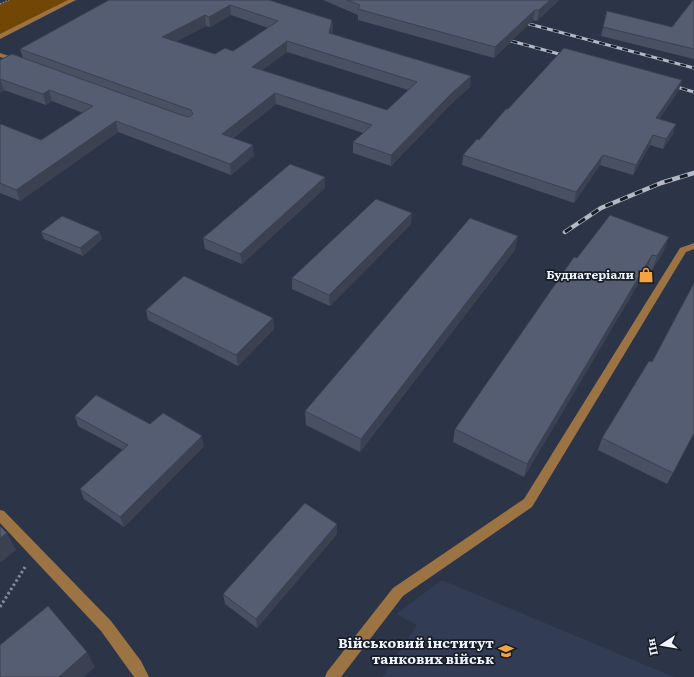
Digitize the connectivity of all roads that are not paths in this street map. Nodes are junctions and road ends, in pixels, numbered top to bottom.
1 (72, 0) edge
2 (0, 37) edge
3 (0, 54) edge
4 (23, 63) edge
5 (694, 246) edge
6 (0, 515) edge
7 (142, 677) edge
8 (332, 677) edge

1 - 2 street
3 - 4 street
5 - 8 street
6 - 7 street

